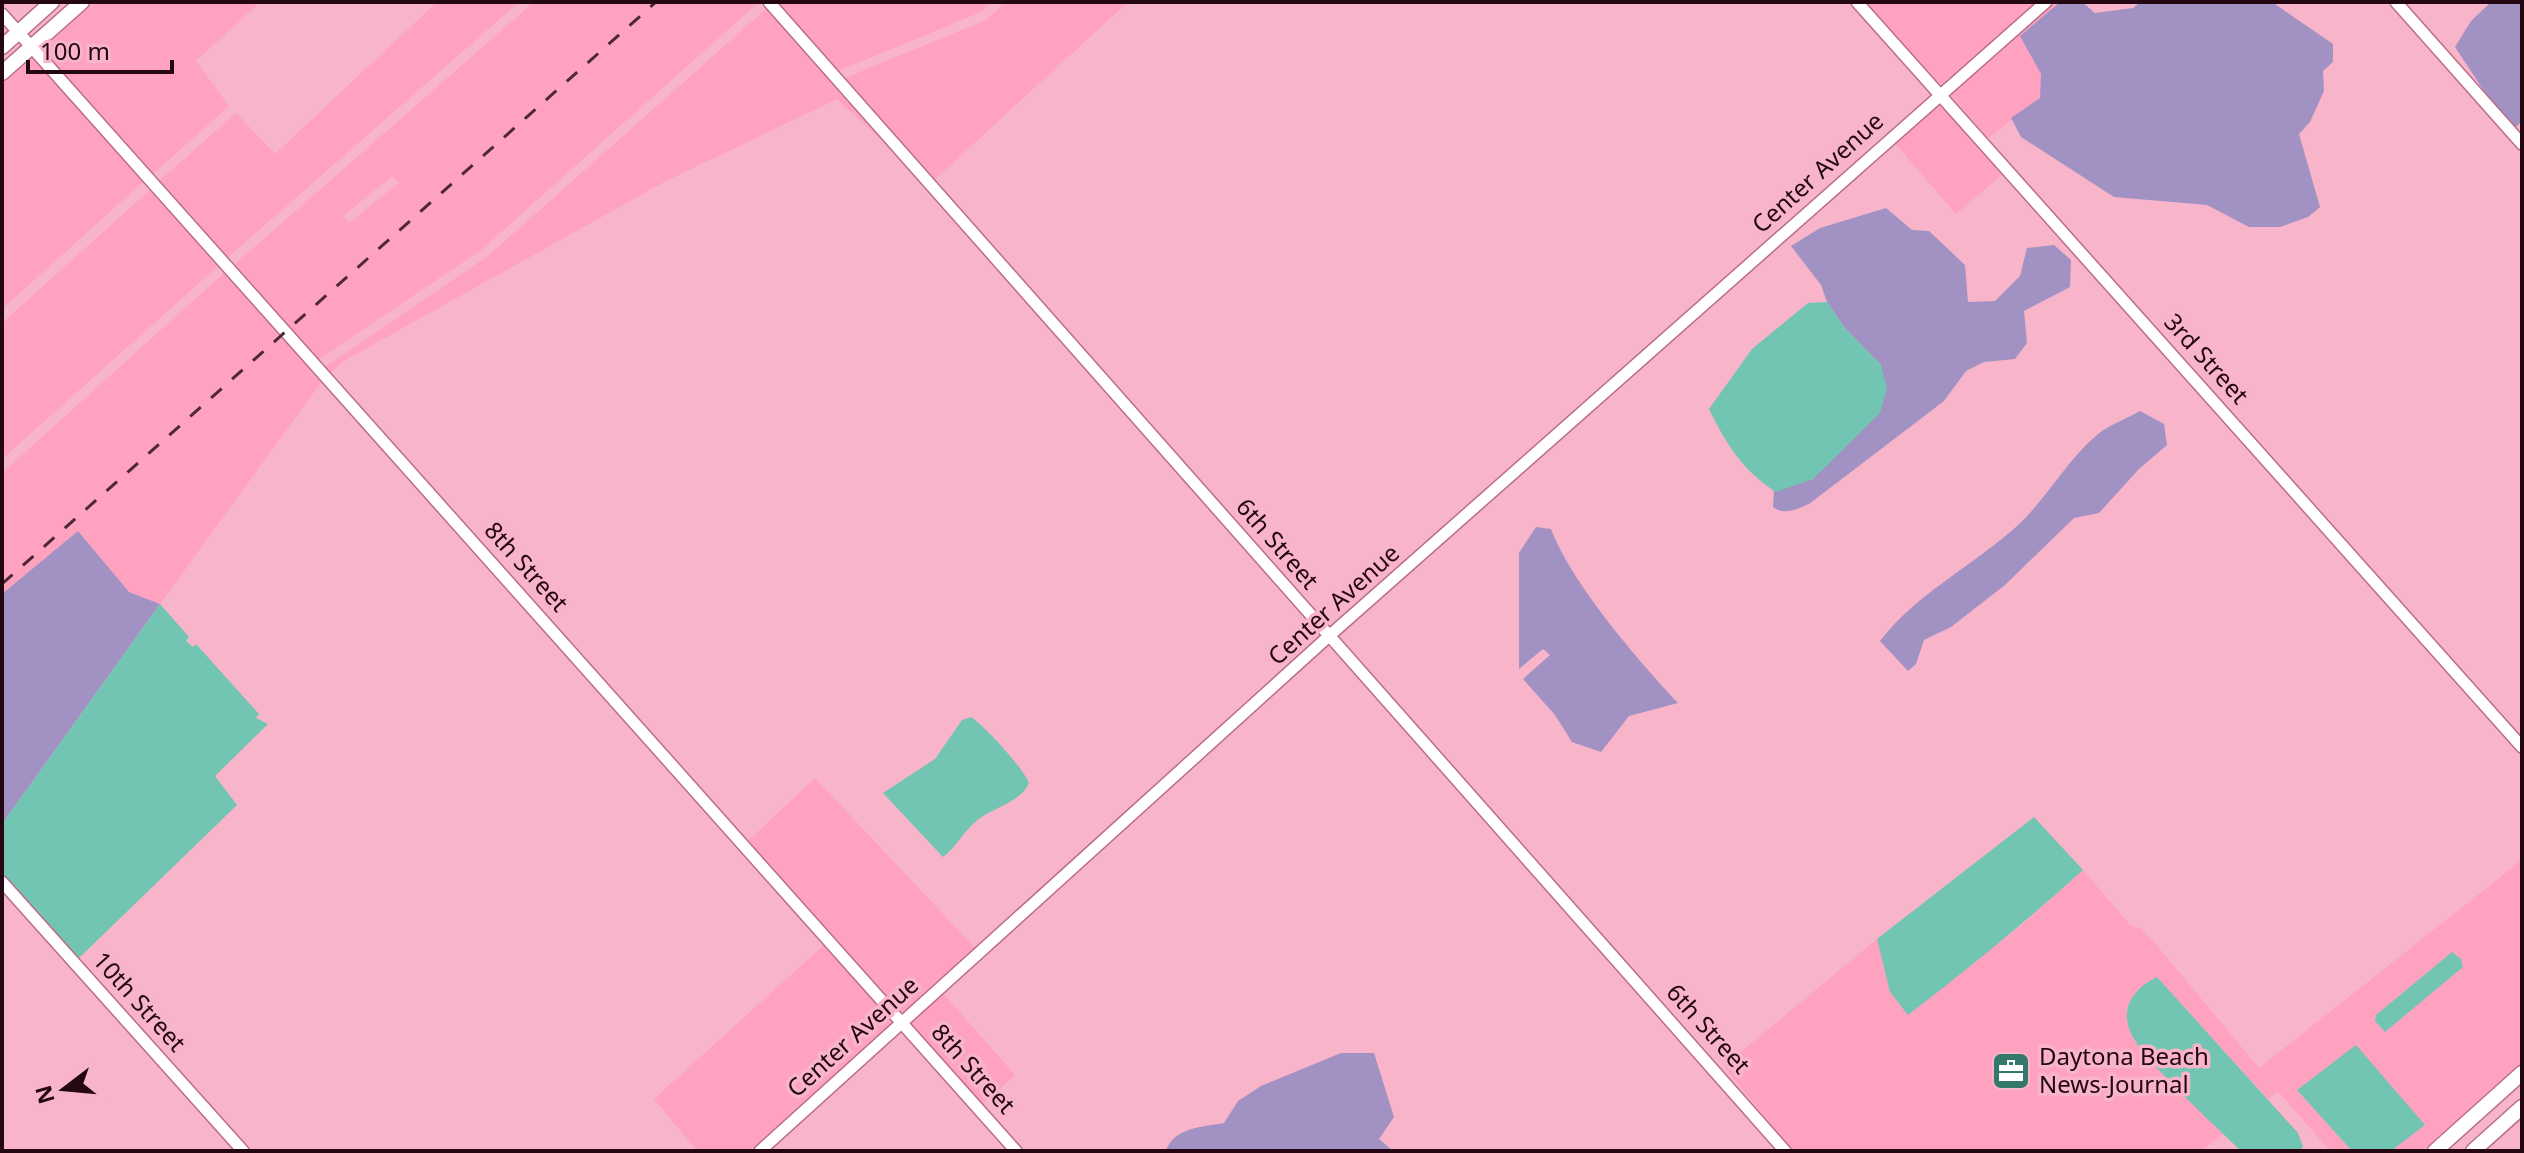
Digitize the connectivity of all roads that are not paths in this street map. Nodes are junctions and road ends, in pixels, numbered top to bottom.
1 (52, 2) edge
2 (82, 2) edge
3 (769, 2) edge
4 (1857, 2) edge
5 (2046, 2) edge
6 (2396, 2) edge
7 (2, 14) edge
8 (19, 32) junction
9 (2, 47) edge
10 (32, 47) junction
11 (2, 73) edge
12 (1941, 93) junction
13 (2522, 144) edge
14 (1329, 636) junction
15 (2522, 747) edge
16 (2, 882) edge
17 (901, 1022) junction
18 (2522, 1073) edge
19 (2522, 1107) edge
20 (243, 1151) edge
21 (760, 1151) edge
22 (1016, 1151) edge
23 (1785, 1151) edge
24 (2435, 1151) edge
25 (2473, 1151) edge

1 - 8 main road
2 - 10 main road
3 - 14 street, 6th Street
4 - 12 street, 3rd Street
5 - 12 street, Center Avenue
6 - 13 street
7 - 8 street, 8th Street
8 - 9 main road
8 - 10 street, 8th Street
10 - 11 main road
10 - 17 street, 8th Street
12 - 14 street, Center Avenue
12 - 15 street, 3rd Street
14 - 17 street, Center Avenue
14 - 23 street, 6th Street
16 - 20 street, 10th Street
17 - 21 street, Center Avenue
17 - 22 street, 8th Street
18 - 24 main road
19 - 25 main road

